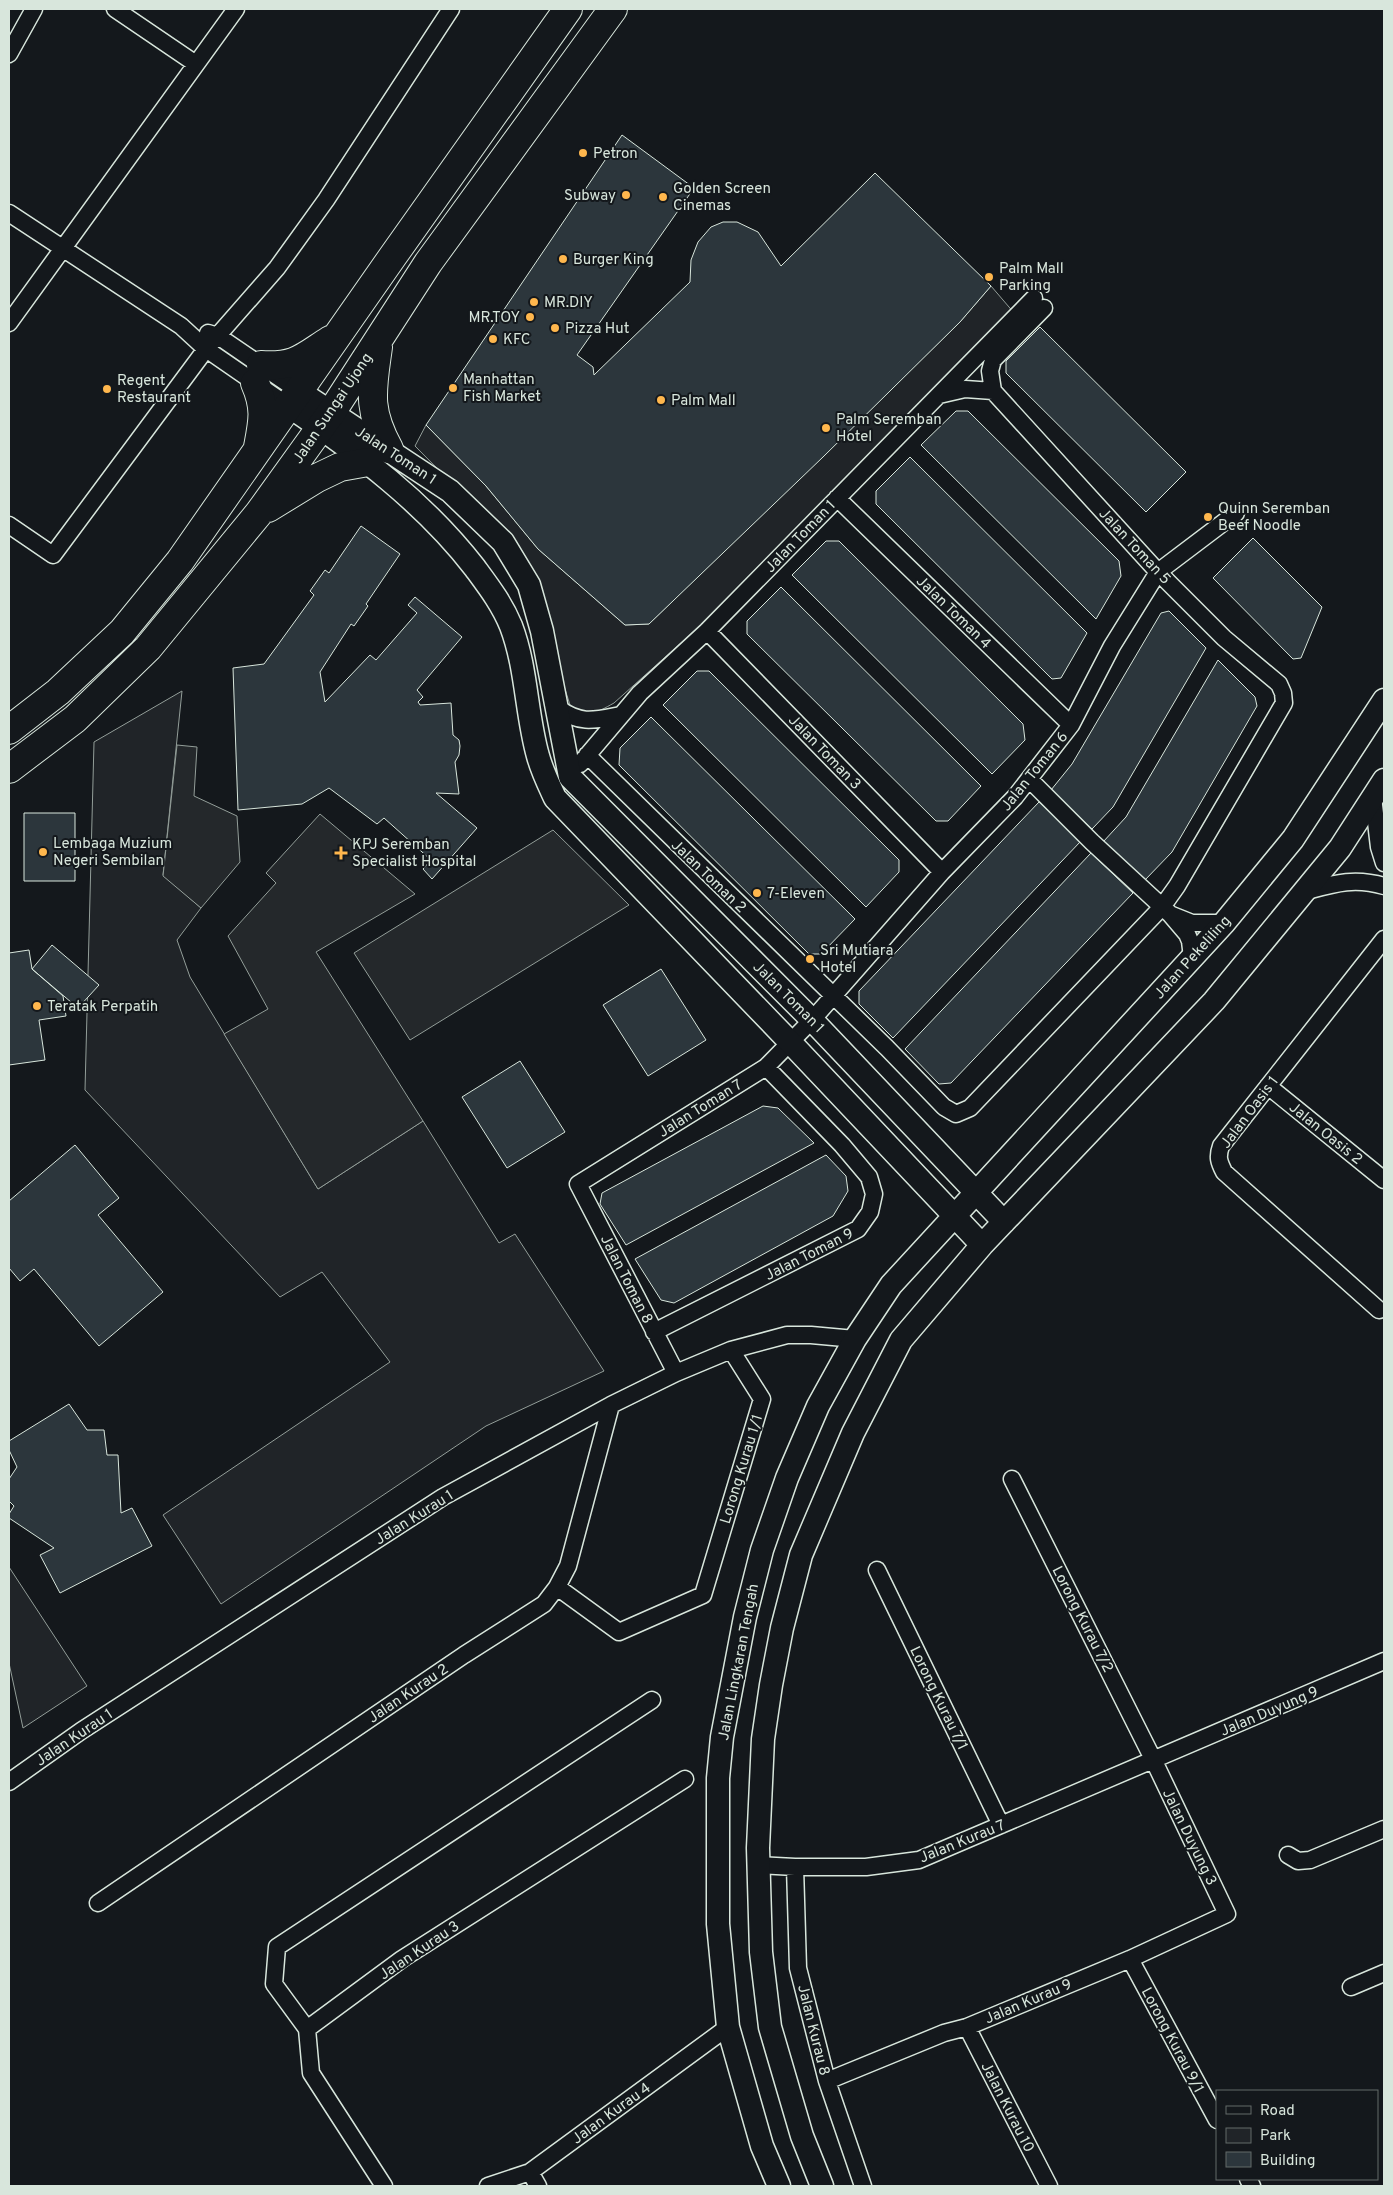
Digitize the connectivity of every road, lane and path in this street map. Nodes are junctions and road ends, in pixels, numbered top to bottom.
1 (34, 9) edge
2 (115, 9) edge
3 (236, 9) edge
4 (451, 9) edge
5 (568, 9) edge
6 (613, 9) edge
7 (9, 54) edge
8 (196, 64) junction
9 (9, 213) edge
10 (62, 248) junction
11 (9, 323) edge
12 (181, 326) junction
13 (339, 334) junction
14 (218, 336) junction
15 (378, 341) junction
16 (206, 350) junction
17 (258, 374) junction
18 (994, 391) junction
19 (938, 395) junction
20 (295, 399) junction
21 (326, 420) junction
22 (256, 454) junction
23 (378, 455) junction
24 (837, 498) junction
25 (259, 513) junction
26 (1236, 513) dead end
27 (9, 525) edge
28 (1158, 572) junction
29 (707, 631) junction
30 (1384, 700) edge
31 (558, 708) junction
32 (622, 715) junction
33 (1071, 725) junction
34 (9, 730) edge
35 (587, 756) junction
36 (9, 769) edge
37 (570, 777) junction
38 (1029, 779) junction
39 (1379, 789) edge
40 (556, 798) junction
41 (671, 838) junction
42 (652, 860) junction
43 (1384, 863) edge
44 (942, 872) junction
45 (1384, 886) edge
46 (1303, 892) junction
47 (1166, 910) junction
48 (1224, 923) junction
49 (1384, 939) edge
50 (1192, 957) junction
51 (832, 996) junction
52 (812, 1020) junction
53 (790, 1042) junction
54 (766, 1067) junction
55 (1268, 1086) junction
56 (1384, 1180) edge
57 (578, 1184) joint
58 (974, 1193) junction
59 (954, 1215) junction
60 (1004, 1222) junction
61 (982, 1245) junction
62 (1379, 1310) dead end
63 (654, 1332) junction
64 (855, 1339) junction
65 (731, 1350) junction
66 (676, 1373) junction
67 (611, 1405) junction
68 (1012, 1479) dead end
69 (877, 1570) dead end
70 (557, 1587) junction
71 (1384, 1661) edge
72 (652, 1700) dead end
73 (1153, 1759) junction
74 (685, 1780) dead end
75 (9, 1782) edge
76 (1001, 1825) junction
77 (1384, 1829) edge
78 (1288, 1856) dead end
79 (758, 1865) junction
80 (795, 1867) junction
81 (98, 1902) dead end
82 (1227, 1914) joint
83 (1130, 1959) junction
84 (1384, 1973) edge
85 (1351, 1987) dead end
86 (728, 2027) junction
87 (967, 2027) junction
88 (307, 2029) junction
89 (827, 2080) junction
90 (1216, 2118) edge
91 (530, 2172) junction
92 (384, 2186) edge
93 (488, 2186) edge
94 (538, 2186) edge
95 (779, 2186) edge
96 (822, 2186) edge
97 (863, 2186) edge
98 (1049, 2186) edge

1 - 7 street
2 - 8 street
3 - 8 street
4 - 14 street
5 - 13 highway
6 - 15 highway, Jalan Sungai Ujong
8 - 10 street
9 - 10 street
10 - 11 street
10 - 12 street
12 - 14 street
12 - 16 street
13 - 17 highway
13 - 20 highway
14 - 16 street
14 - 17 street
15 - 21 highway, Jalan Sungai Ujong
15 - 23 highway
16 - 17 street
16 - 27 street
17 - 20 street
17 - 22 highway
18 - 19 street
18 - 19 street, Jalan Toman 1
18 - 28 street, Jalan Toman 5
19 - 24 street, Jalan Toman 1
20 - 21 street, Jalan Toman 1
20 - 22 highway
21 - 23 street, Jalan Toman 1
21 - 25 highway, Jalan Sungai Ujong
22 - 34 highway
23 - 25 highway
23 - 31 street, Jalan Toman 1
23 - 40 street, Jalan Toman 1
24 - 29 street, Jalan Toman 1
24 - 33 street, Jalan Toman 4
25 - 36 highway, Jalan Sungai Ujong
26 - 28 street, Jalan Toman 6
28 - 33 street, Jalan Toman 6
28 - 47 street, Jalan Toman 5
29 - 32 street, Jalan Toman 1
29 - 44 street, Jalan Toman 3
30 - 48 street, Jalan Pekeliling
31 - 32 street
31 - 37 street, Jalan Toman 1
32 - 35 street, Jalan Toman 1
33 - 38 street, Jalan Toman 6
35 - 37 street, Jalan Toman 1
35 - 41 street, Jalan Toman 2
37 - 40 street, Jalan Toman 1
37 - 42 street, Jalan Toman 1
38 - 44 street, Jalan Toman 6
38 - 47 street
39 - 43 street
39 - 46 street
40 - 53 street, Jalan Toman 1
41 - 42 street
41 - 51 street, Jalan Toman 2
42 - 52 street, Jalan Toman 1
44 - 51 street, Jalan Toman 6
45 - 46 street
46 - 60 street
47 - 48 street
47 - 50 street
47 - 51 street, Jalan Toman 2
48 - 50 street, Jalan Pekeliling
49 - 55 street, Jalan Oasis 1
50 - 58 street, Jalan Pekeliling
51 - 52 street, Jalan Toman 6
52 - 53 street, Jalan Toman 7
52 - 58 street, Jalan Toman 1
53 - 54 street, Jalan Toman 7
53 - 59 street, Jalan Toman 1
54 - 57 street, Jalan Toman 7
54 - 63 street, Jalan Toman 9
55 - 56 street, Jalan Oasis 2
55 - 62 street, Jalan Oasis 1
57 - 63 street, Jalan Toman 8
58 - 59 street, Jalan Lingkaran Tengah
58 - 60 street, Jalan Toman 1
59 - 61 street, Jalan Toman 1
59 - 64 street, Jalan Lingkaran Tengah
60 - 61 street
61 - 79 street
63 - 66 street, Jalan Toman 8
64 - 65 street, Jalan Kurau 1
64 - 86 street, Jalan Lingkaran Tengah
65 - 66 street, Jalan Kurau 1
65 - 70 street, Lorong Kurau 1/1
66 - 67 street, Jalan Kurau 1
67 - 70 street, Jalan Kurau 2
67 - 75 street, Jalan Kurau 1
68 - 73 street, Lorong Kurau 7/2
69 - 76 street, Lorong Kurau 7/1
70 - 81 street, Jalan Kurau 2
71 - 73 street, Jalan Duyung 9
72 - 88 street
73 - 76 street, Jalan Kurau 7
73 - 82 street, Jalan Duyung 3
74 - 88 street, Jalan Kurau 3
76 - 80 street, Jalan Kurau 7
77 - 78 street
79 - 80 street, Jalan Kurau 7
79 - 96 street
80 - 89 street, Jalan Kurau 8
82 - 83 street, Jalan Kurau 9
83 - 87 street, Jalan Kurau 9
83 - 90 street, Lorong Kurau 9/1
84 - 85 street
86 - 91 street, Jalan Kurau 4
86 - 95 street, Jalan Lingkaran Tengah
87 - 89 street, Jalan Kurau 9
87 - 98 street, Jalan Kurau 10
88 - 92 street
89 - 97 street, Jalan Kurau 8
91 - 93 street, Jalan Kurau 4
91 - 94 street

